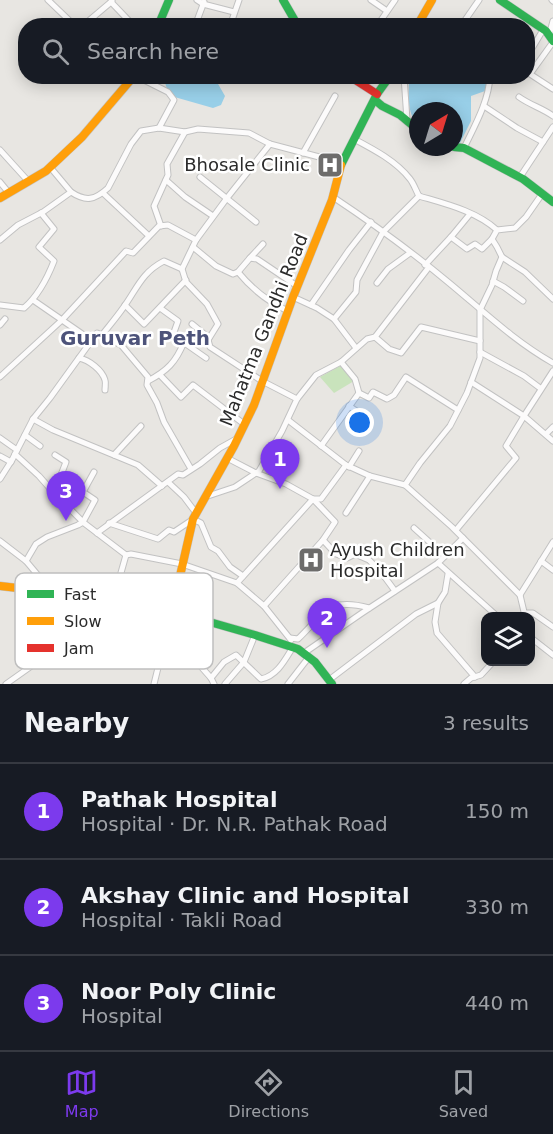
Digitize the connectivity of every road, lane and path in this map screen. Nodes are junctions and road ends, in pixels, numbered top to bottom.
1 (48, 0) edge
2 (169, 0) edge
3 (197, 0) edge
4 (239, 0) edge
5 (283, 0) edge
6 (371, 0) edge
7 (395, 0) edge
8 (432, 0) edge
9 (479, 0) edge
10 (500, 0) edge
11 (112, 1) edge
12 (204, 2) edge
13 (387, 11) junction
14 (234, 12) junction
15 (67, 18) edge
16 (92, 18) edge
17 (127, 18) edge
18 (161, 18) edge
19 (198, 18) edge
20 (232, 18) edge
21 (293, 18) edge
22 (382, 18) edge
23 (422, 18) edge
24 (467, 18) edge
25 (524, 18) edge
26 (553, 21) edge
27 (535, 26) edge
28 (550, 37) edge
29 (535, 49) edge
30 (535, 63) edge
31 (535, 77) edge
32 (128, 84) edge
33 (152, 84) edge
34 (360, 84) edge
35 (385, 84) edge
36 (405, 84) edge
37 (490, 84) edge
38 (553, 89) edge
39 (335, 96) dead end
40 (376, 97) junction
41 (519, 97) dead end
42 (484, 106) junction
43 (553, 116) edge
44 (407, 121) joint
45 (553, 127) edge
46 (159, 128) junction
47 (185, 132) junction
48 (354, 139) junction
49 (543, 142) junction
50 (270, 144) junction
51 (465, 148) joint
52 (0, 150) edge
53 (303, 153) junction
54 (342, 163) junction
55 (50, 167) junction
56 (200, 177) dead end
57 (520, 177) junction
58 (166, 180) junction
59 (0, 182) edge
60 (28, 182) junction
61 (9, 192) junction
62 (71, 192) junction
63 (103, 193) junction
64 (543, 194) junction
65 (333, 196) junction
66 (419, 196) junction
67 (0, 198) edge
68 (226, 198) junction
69 (553, 202) edge
70 (41, 213) junction
71 (470, 214) junction
72 (213, 216) junction
73 (256, 222) dead end
74 (370, 222) junction
75 (161, 226) junction
76 (497, 230) junction
77 (383, 232) junction
78 (149, 236) junction
79 (452, 237) junction
80 (0, 240) edge
81 (196, 240) junction
82 (492, 240) junction
83 (263, 244) dead end
84 (193, 247) junction
85 (410, 253) junction
86 (502, 257) junction
87 (250, 258) junction
88 (427, 266) junction
89 (182, 269) junction
90 (238, 272) junction
91 (186, 280) junction
92 (493, 281) junction
93 (377, 283) dead end
94 (297, 286) junction
95 (293, 297) junction
96 (553, 299) edge
97 (33, 300) junction
98 (523, 301) dead end
99 (0, 305) edge
100 (125, 305) junction
101 (311, 305) junction
102 (160, 308) junction
103 (480, 310) junction
104 (288, 312) junction
105 (5, 319) dead end
106 (334, 319) junction
107 (62, 320) junction
108 (192, 324) dead end
109 (0, 325) edge
110 (102, 335) junction
111 (375, 337) junction
112 (209, 338) junction
113 (91, 340) junction
114 (480, 340) junction
115 (184, 342) junction
116 (356, 348) junction
117 (480, 352) junction
118 (79, 358) junction
119 (206, 358) dead end
120 (341, 362) junction
121 (553, 363) edge
122 (553, 371) edge
123 (160, 375) junction
124 (0, 377) edge
125 (148, 381) junction
126 (262, 381) junction
127 (471, 382) junction
128 (540, 388) junction
129 (105, 390) dead end
130 (360, 393) junction
131 (297, 399) junction
132 (350, 406) junction
133 (458, 410) junction
134 (524, 416) junction
135 (33, 419) junction
136 (368, 419) dead end
137 (288, 420) junction
138 (244, 424) junction
139 (141, 426) dead end
140 (553, 428) edge
141 (25, 435) junction
142 (546, 435) junction
143 (0, 438) edge
144 (238, 438) junction
145 (553, 441) edge
146 (40, 446) dead end
147 (321, 446) junction
148 (359, 451) dead end
149 (16, 452) junction
150 (55, 455) dead end
151 (114, 455) junction
152 (0, 456) edge
153 (227, 458) junction
154 (10, 462) junction
155 (347, 466) junction
156 (191, 469) junction
157 (94, 472) dead end
158 (256, 473) junction
159 (370, 476) junction
160 (0, 479) edge
161 (168, 482) junction
162 (162, 486) junction
163 (405, 486) junction
164 (54, 493) junction
165 (205, 496) junction
166 (313, 499) junction
167 (346, 513) dead end
168 (194, 517) junction
169 (83, 522) junction
170 (109, 524) junction
171 (414, 528) dead end
172 (456, 530) junction
173 (97, 532) junction
174 (463, 538) junction
175 (323, 540) junction
176 (0, 541) edge
177 (553, 542) edge
178 (550, 553) edge
179 (126, 555) junction
180 (445, 556) junction
181 (26, 561) junction
182 (541, 561) junction
183 (438, 563) junction
184 (182, 564) junction
185 (553, 570) edge
186 (36, 573) edge
187 (121, 573) edge
188 (180, 573) edge
189 (210, 573) edge
190 (213, 574) edge
191 (448, 574) junction
192 (243, 576) junction
193 (237, 582) junction
194 (0, 586) edge
195 (15, 588) edge
196 (395, 591) junction
197 (520, 595) junction
198 (438, 603) junction
199 (264, 606) junction
200 (369, 608) junction
201 (492, 612) edge
202 (524, 612) edge
203 (535, 614) edge
204 (213, 623) edge
205 (553, 627) edge
206 (255, 635) junction
207 (290, 638) junction
208 (535, 640) edge
209 (301, 651) junction
210 (553, 655) edge
211 (244, 662) junction
212 (489, 666) edge
213 (27, 669) edge
214 (158, 669) edge
215 (203, 669) edge
216 (475, 677) junction
217 (213, 681) edge
218 (263, 682) edge
219 (331, 682) edge
220 (6, 684) edge
221 (154, 684) edge
222 (225, 684) edge
223 (288, 684) edge
224 (464, 684) edge

1 - 15 street
2 - 18 main road
3 - 12 street
4 - 14 street
5 - 21 main road
6 - 13 street
7 - 13 street
8 - 23 main road
9 - 24 street
10 - 25 main road
11 - 16 street
11 - 17 street
12 - 14 street
12 - 19 street
13 - 22 street
14 - 20 street
26 - 28 street
27 - 28 main road
28 - 29 street
28 - 30 street
31 - 38 street
32 - 55 main road
33 - 46 street
34 - 40 main road
35 - 40 main road, Mahatma Gandhi Road
36 - 44 street
37 - 42 street
39 - 53 street
40 - 44 main road
40 - 48 main road, Mahatma Gandhi Road
41 - 43 street
42 - 49 street
42 - 51 street
45 - 49 street
46 - 47 street
46 - 63 street
47 - 50 street
47 - 58 street
48 - 54 main road, Mahatma Gandhi Road
48 - 66 street
49 - 57 street
50 - 53 street
50 - 68 street
51 - 57 main road
52 - 60 street
53 - 54 street
54 - 65 main road, Mahatma Gandhi Road
55 - 60 main road
55 - 62 street
56 - 68 street
57 - 64 main road
58 - 72 street
58 - 75 street
59 - 61 street
60 - 61 main road
61 - 67 main road
62 - 63 street
62 - 70 street
63 - 78 street
64 - 69 main road
64 - 76 street
65 - 74 street
65 - 94 main road, Mahatma Gandhi Road
66 - 71 street
66 - 77 street
68 - 72 street
68 - 73 street
70 - 80 street
70 - 97 street
71 - 76 street
71 - 79 street
72 - 81 street
74 - 77 street
74 - 101 street
75 - 78 street
75 - 81 street
76 - 82 street
77 - 85 street
77 - 106 street
78 - 107 street
79 - 82 street
79 - 88 street
81 - 84 street
82 - 86 street
83 - 87 street
84 - 89 street
84 - 90 street
85 - 88 street
85 - 93 street
86 - 92 street
86 - 96 street
87 - 90 street
87 - 94 street
88 - 103 street
88 - 111 street
89 - 91 street
89 - 100 street
90 - 104 street
91 - 102 street
91 - 112 street
92 - 98 street
92 - 103 street
94 - 95 main road, Mahatma Gandhi Road
95 - 101 street
95 - 104 main road, Mahatma Gandhi Road
97 - 99 street
97 - 107 street
100 - 102 street
100 - 110 street
101 - 106 street
102 - 115 street
103 - 114 street
103 - 121 street
104 - 126 main road, Mahatma Gandhi Road
105 - 109 street
106 - 116 street
107 - 113 street
107 - 124 street
108 - 112 street
110 - 113 street
110 - 125 street
111 - 114 street
111 - 116 street
112 - 126 street
113 - 118 street
114 - 117 street
115 - 119 street
115 - 123 street
116 - 120 street
117 - 127 street
117 - 128 street
118 - 129 street
118 - 135 street
120 - 130 street
120 - 131 street
122 - 128 street
123 - 125 street
123 - 138 street
125 - 156 street
126 - 131 street
126 - 138 main road, Mahatma Gandhi Road
127 - 133 street
127 - 134 street
128 - 134 street
130 - 132 street
130 - 133 street
131 - 137 street
132 - 136 street
132 - 147 street
133 - 163 street
134 - 142 street
134 - 172 street
135 - 141 street
135 - 151 street
137 - 147 street
137 - 158 street
138 - 144 main road, Mahatma Gandhi Road
139 - 151 street
140 - 142 street
141 - 146 street
141 - 149 street
142 - 145 street
143 - 149 street
144 - 153 main road, Mahatma Gandhi Road
144 - 156 street
147 - 155 street
148 - 155 street
149 - 154 street
149 - 164 street
150 - 164 street
151 - 162 street
152 - 154 street
153 - 158 street
153 - 165 main road, Mahatma Gandhi Road
154 - 160 street
155 - 159 street
155 - 166 street
156 - 161 street
157 - 169 street
158 - 165 street
158 - 166 street
159 - 163 street
159 - 167 street
161 - 162 street
161 - 168 street
162 - 170 street
163 - 172 street
164 - 169 street
165 - 168 main road, Mahatma Gandhi Road
166 - 175 street
166 - 192 street
168 - 170 street
168 - 184 main road, Mahatma Gandhi Road
168 - 192 street
169 - 173 street
169 - 181 street
170 - 173 street
171 - 180 street
172 - 174 street
173 - 179 street
174 - 180 street
174 - 197 street
175 - 196 street
175 - 199 street
176 - 181 street
177 - 178 street
178 - 182 street
179 - 184 street
179 - 187 street
180 - 183 street
181 - 186 street
182 - 185 street
182 - 197 street
183 - 191 street
183 - 196 street
184 - 188 main road, Mahatma Gandhi Road
184 - 189 street
190 - 193 street
191 - 198 street
191 - 201 street
192 - 193 street
193 - 199 street
194 - 195 main road
196 - 200 street
197 - 202 street
198 - 216 street
198 - 219 street
199 - 207 street
200 - 207 street
200 - 209 street
203 - 205 street
204 - 206 main road
206 - 209 main road
206 - 211 street
207 - 209 street
208 - 210 street
209 - 218 street
209 - 219 main road
209 - 223 street
211 - 217 street
211 - 218 street
211 - 222 street
212 - 216 street
213 - 220 street
214 - 221 street
215 - 217 street
216 - 224 street

